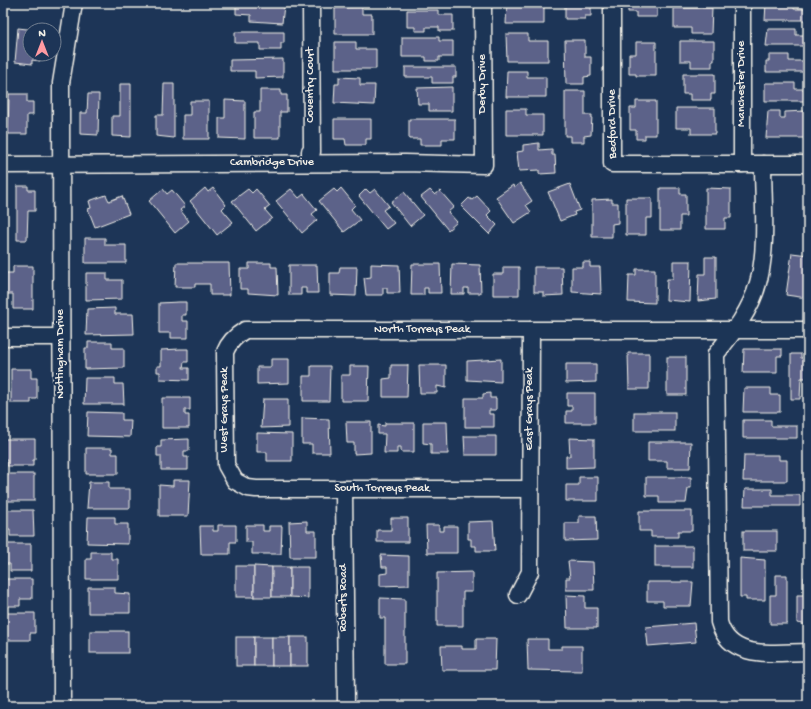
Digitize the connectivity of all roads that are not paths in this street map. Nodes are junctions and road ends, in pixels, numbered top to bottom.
1 (72, 3) edge
2 (310, 3) edge
3 (483, 3) edge
4 (612, 3) edge
5 (742, 3) edge
6 (310, 164) junction
7 (742, 164) junction
8 (763, 164) junction
9 (808, 164) edge
10 (3, 165) edge
11 (61, 165) junction
12 (484, 165) joint
13 (531, 330) junction
14 (735, 330) junction
15 (808, 330) edge
16 (61, 337) junction
17 (3, 338) edge
18 (233, 339) joint
19 (235, 481) joint
20 (344, 489) junction
21 (530, 489) junction
22 (518, 596) dead end
23 (808, 652) edge
24 (62, 706) edge
25 (346, 706) edge

1 - 11 street, Nottingham Drive
2 - 6 street, Coventry Court
3 - 12 street, Derby Drive
4 - 7 street, Bedford Drive
5 - 7 street, Manchester Drive
6 - 11 street, Cambridge Drive
6 - 12 street, Cambridge Drive
7 - 8 street
8 - 9 street
8 - 14 street
10 - 11 street, Cambridge Drive
11 - 16 street, Nottingham Drive
13 - 14 street, North Torreys Peak
13 - 18 street, North Torreys Peak
13 - 21 street, East Grays Peak
14 - 15 street, North Torreys Peak
14 - 23 street
16 - 17 street
16 - 24 street, Nottingham Drive
18 - 19 street, West Grays Peak
19 - 20 street, South Torreys Peak
20 - 21 street, South Torreys Peak
20 - 25 street, Roberts Road
21 - 22 street, East Grays Peak

